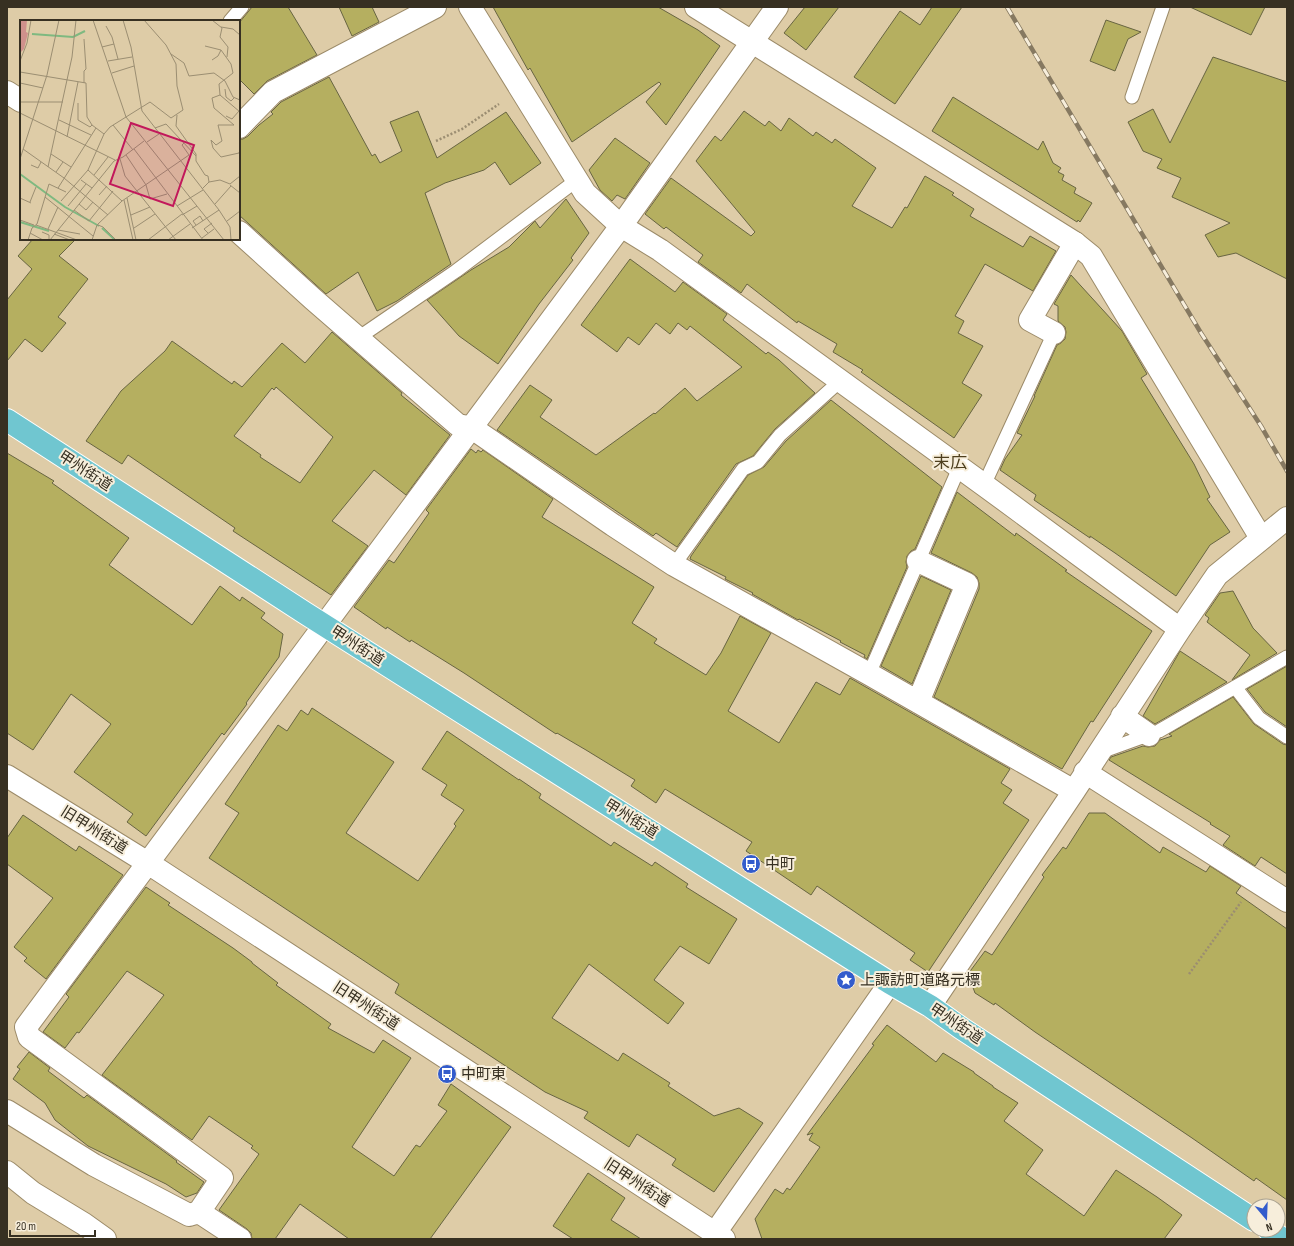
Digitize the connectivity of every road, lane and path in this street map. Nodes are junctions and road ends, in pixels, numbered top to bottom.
1 (242, 7) edge
2 (435, 7) edge
3 (470, 7) edge
4 (696, 7) edge
5 (777, 7) edge
6 (1163, 7) edge
7 (231, 20) edge
8 (752, 42) junction
9 (521, 90) junction
10 (7, 92) edge
11 (1132, 97) dead end
12 (20, 100) edge
13 (240, 127) edge
14 (436, 141) dead end
15 (578, 180) junction
16 (621, 226) junction
17 (240, 233) edge
18 (1075, 243) junction
19 (1054, 333) joint
20 (358, 338) junction
21 (840, 381) junction
22 (7, 420) edge
23 (472, 428) junction
24 (959, 468) junction
25 (984, 485) junction
26 (1287, 518) edge
27 (1261, 538) junction
28 (918, 561) junction
29 (674, 565) junction
30 (325, 626) junction
31 (1180, 629) junction
32 (1287, 657) edge
33 (869, 674) junction
34 (1235, 687) junction
35 (918, 702) junction
36 (1122, 716) junction
37 (1149, 735) junction
38 (1287, 736) edge
39 (1098, 753) junction
40 (1085, 772) junction
41 (7, 776) edge
42 (1074, 791) junction
43 (148, 863) junction
44 (1256, 881) junction
45 (1287, 901) edge
46 (1189, 974) dead end
47 (890, 983) junction
48 (930, 1006) junction
49 (7, 1112) edge
50 (7, 1172) edge
51 (199, 1212) junction
52 (1246, 1215) edge
53 (720, 1236) edge
54 (105, 1239) edge
55 (240, 1239) edge

1 - 7 lane
2 - 13 street
3 - 9 street
4 - 8 street
5 - 8 street
6 - 11 lane
8 - 16 street
8 - 18 street
9 - 14 path
9 - 15 street
10 - 12 street
15 - 16 street
15 - 20 lane
16 - 21 street
16 - 23 street
17 - 20 street
18 - 19 street
18 - 27 street
19 - 25 lane
20 - 23 street
21 - 24 street
21 - 29 lane
22 - 30 highway, 甲州街道
23 - 29 street
23 - 30 street
24 - 25 street
24 - 28 lane
25 - 31 street
26 - 27 street
27 - 31 street
28 - 33 lane
28 - 35 street
29 - 33 street
30 - 43 street
30 - 47 highway, 甲州街道
31 - 36 street
32 - 34 lane
33 - 35 street
34 - 37 lane
34 - 38 lane
35 - 42 street
36 - 37 street
36 - 39 street
37 - 39 lane
39 - 40 street
40 - 42 street
40 - 44 street
41 - 43 street, 旧甲州街道
42 - 48 street
43 - 51 street
43 - 53 street, 旧甲州街道
44 - 45 street
44 - 46 path
47 - 48 highway, 甲州街道
47 - 53 street
48 - 52 highway, 甲州街道
49 - 51 street
50 - 54 street
51 - 55 street

